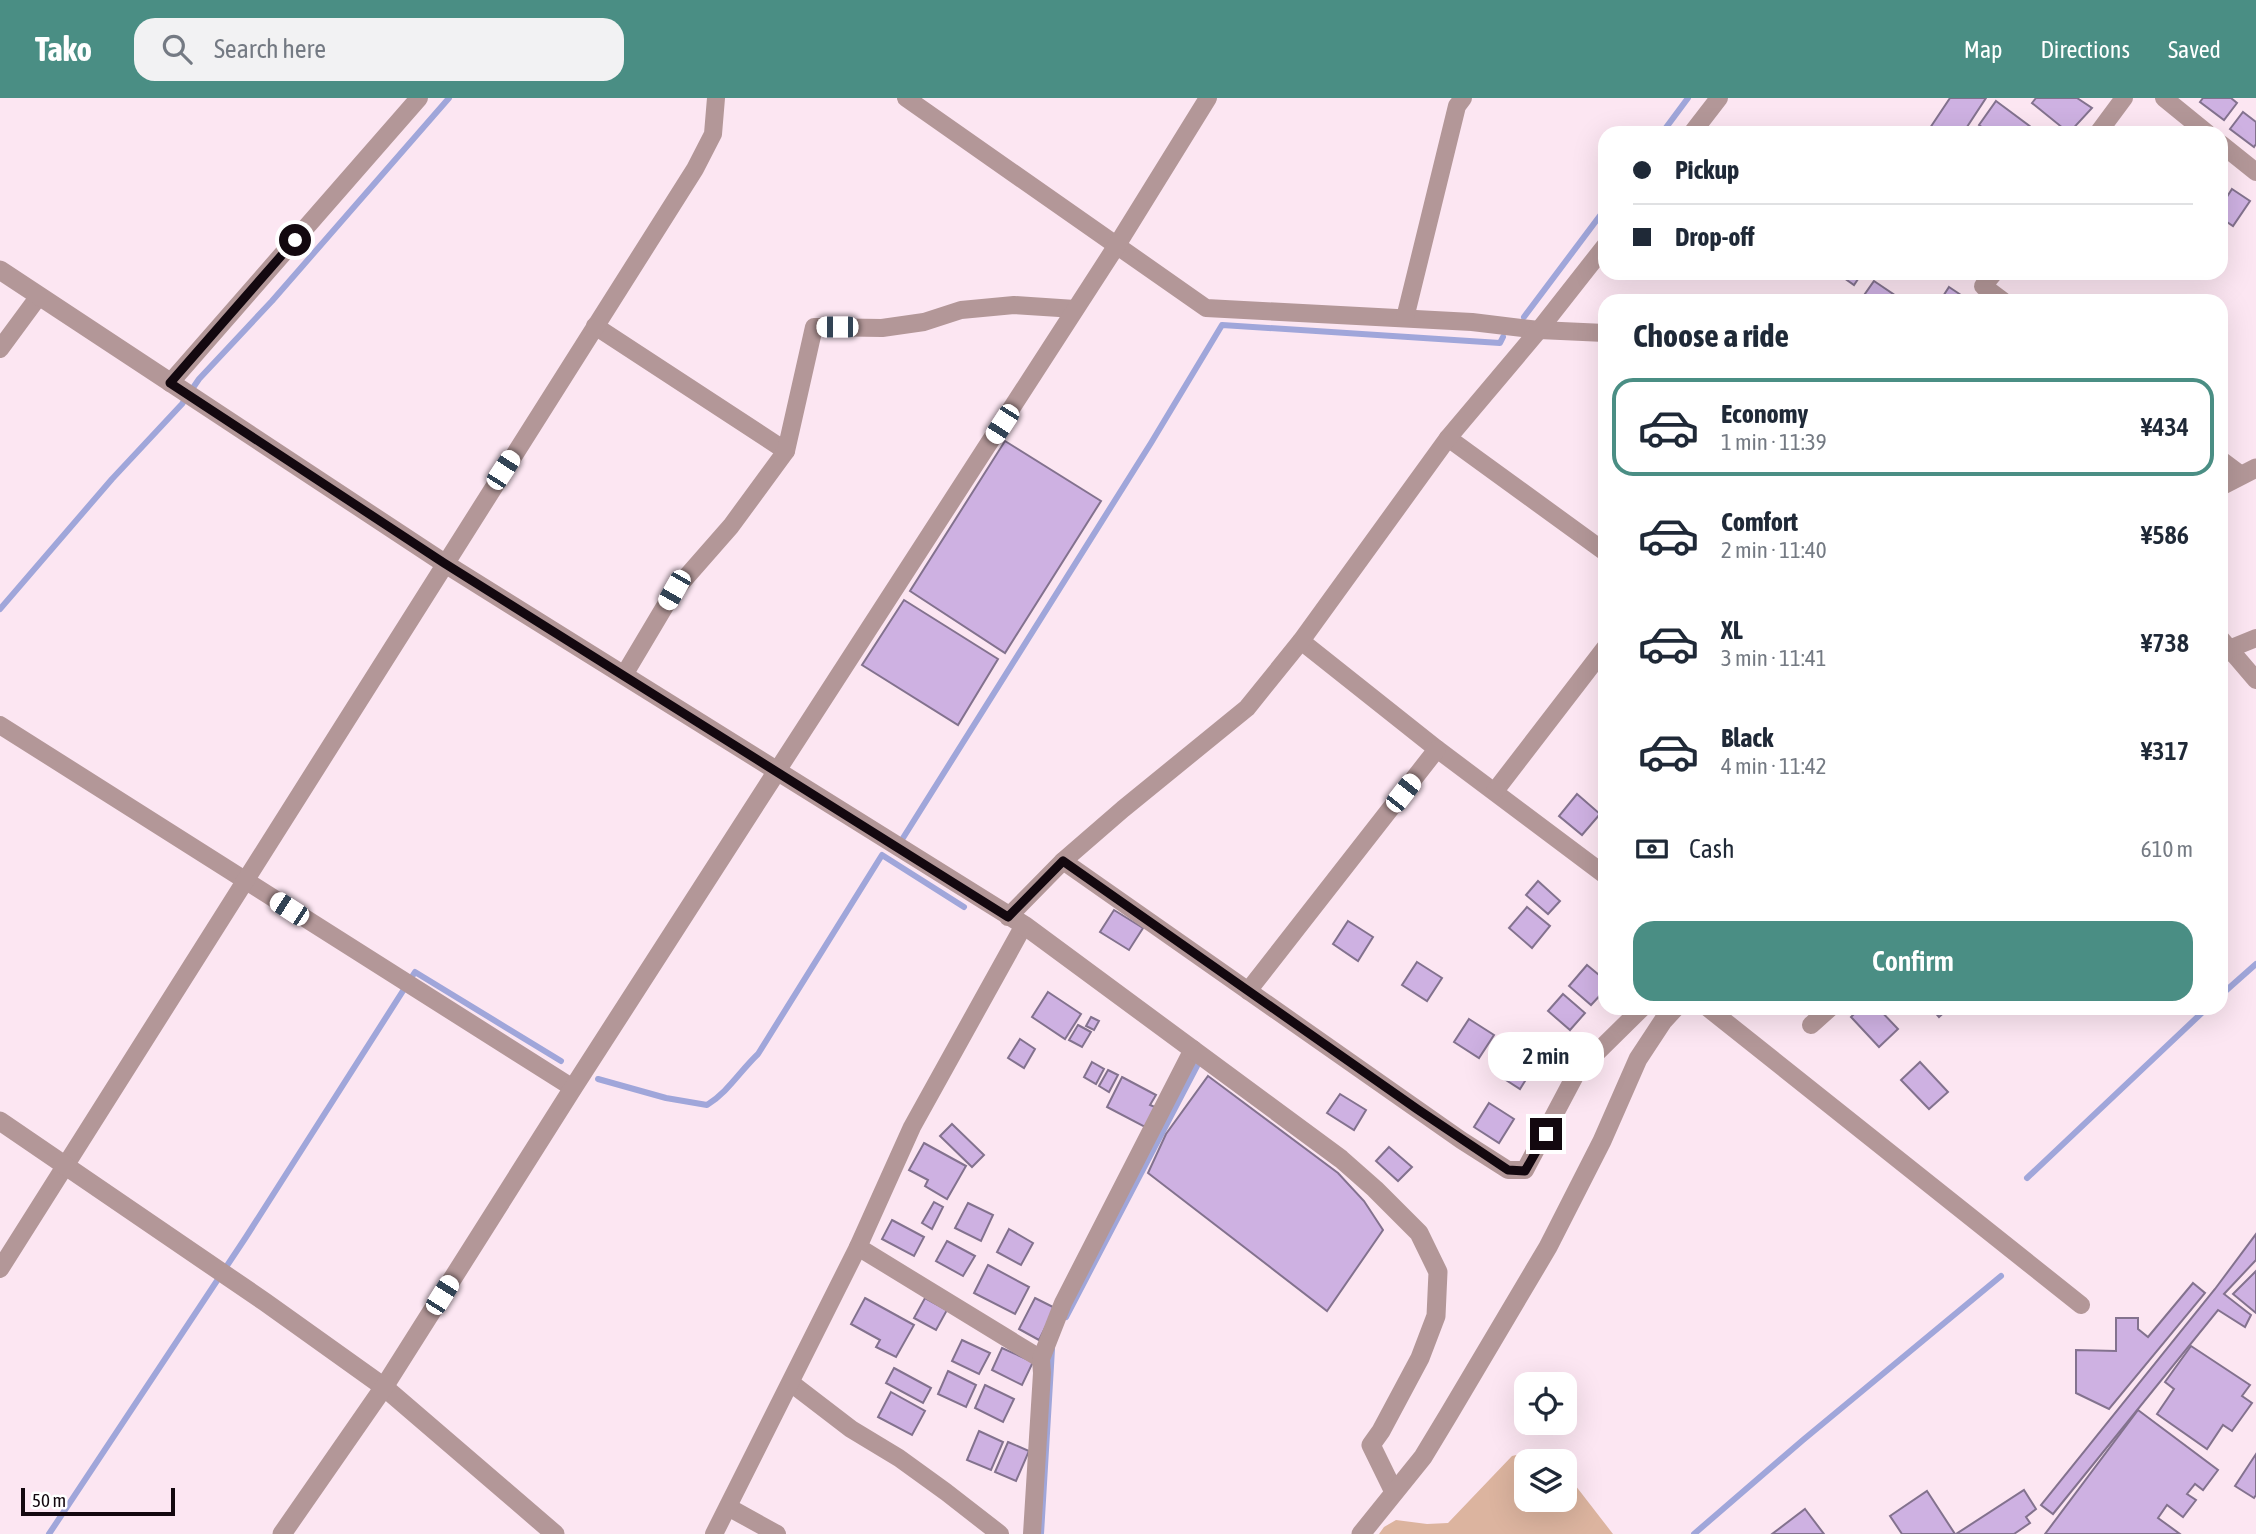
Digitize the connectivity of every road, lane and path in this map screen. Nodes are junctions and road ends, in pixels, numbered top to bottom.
1 (419, 98) edge
2 (716, 98) edge
3 (906, 98) edge
4 (1208, 98) edge
5 (1463, 98) edge
6 (1719, 98) edge
7 (2124, 98) edge
8 (2164, 98) edge
9 (1697, 126) edge
10 (2103, 126) edge
11 (2198, 126) edge
12 (2228, 150) edge
13 (2256, 172) edge
14 (1117, 245) junction
15 (1598, 255) edge
16 (0, 270) edge
17 (1988, 280) edge
18 (1994, 294) edge
19 (39, 296) junction
20 (1075, 309) junction
21 (1405, 318) junction
22 (595, 326) junction
23 (1539, 330) junction
24 (1598, 333) edge
25 (0, 349) edge
26 (174, 385) junction
27 (1448, 438) junction
28 (786, 451) junction
29 (2228, 463) edge
30 (2249, 472) edge
31 (2228, 482) edge
32 (1598, 547) edge
33 (444, 563) junction
34 (2256, 638) edge
35 (1301, 641) junction
36 (2228, 647) edge
37 (2228, 652) edge
38 (1598, 657) edge
39 (624, 675) junction
40 (2256, 680) edge
41 (0, 725) edge
42 (1437, 749) junction
43 (777, 771) junction
44 (1495, 791) junction
45 (1063, 861) junction
46 (1598, 870) edge
47 (244, 880) junction
48 (1016, 921) junction
49 (1248, 991) junction
50 (1635, 1015) edge
51 (1669, 1015) edge
52 (1717, 1015) edge
53 (1822, 1015) edge
54 (1811, 1025) dead end
55 (1192, 1050) junction
56 (573, 1088) junction
57 (0, 1121) edge
58 (66, 1166) junction
59 (858, 1247) junction
60 (0, 1269) edge
61 (2081, 1306) dead end
62 (1041, 1359) junction
63 (791, 1383) junction
64 (384, 1387) junction
65 (1394, 1492) junction
66 (728, 1507) junction
67 (282, 1534) edge
68 (555, 1534) edge
69 (714, 1534) edge
70 (777, 1534) edge
71 (1000, 1534) edge
72 (1032, 1534) edge
73 (1361, 1534) edge

1 - 26 street
2 - 22 street
3 - 14 street
4 - 14 street
5 - 21 street
6 - 9 street
7 - 10 street
8 - 11 street
12 - 13 street
14 - 20 street
14 - 21 street
15 - 23 street
16 - 19 street
17 - 18 street
19 - 25 street
19 - 26 street
20 - 28 street
20 - 43 street
21 - 23 street
22 - 28 street
22 - 33 street
23 - 24 street
23 - 27 street
26 - 33 street
27 - 32 street
27 - 35 street
28 - 39 street
29 - 30 street
30 - 31 street
33 - 39 street
33 - 47 street
34 - 36 street
35 - 42 street
35 - 45 street
37 - 40 street
38 - 44 street
39 - 43 street
41 - 47 street
42 - 44 street
42 - 49 street
43 - 48 street
43 - 56 street
44 - 46 street
45 - 48 street
45 - 49 street
47 - 56 street
47 - 58 street
48 - 55 street
48 - 59 street
49 - 50 street
51 - 65 street
52 - 61 street
53 - 54 street
55 - 62 street
55 - 65 street
56 - 64 street
57 - 58 street
58 - 60 street
58 - 64 street
59 - 62 street
59 - 63 street
62 - 72 street
63 - 66 street
63 - 71 street
64 - 67 street
64 - 68 street
65 - 73 street
66 - 69 street
66 - 70 street

